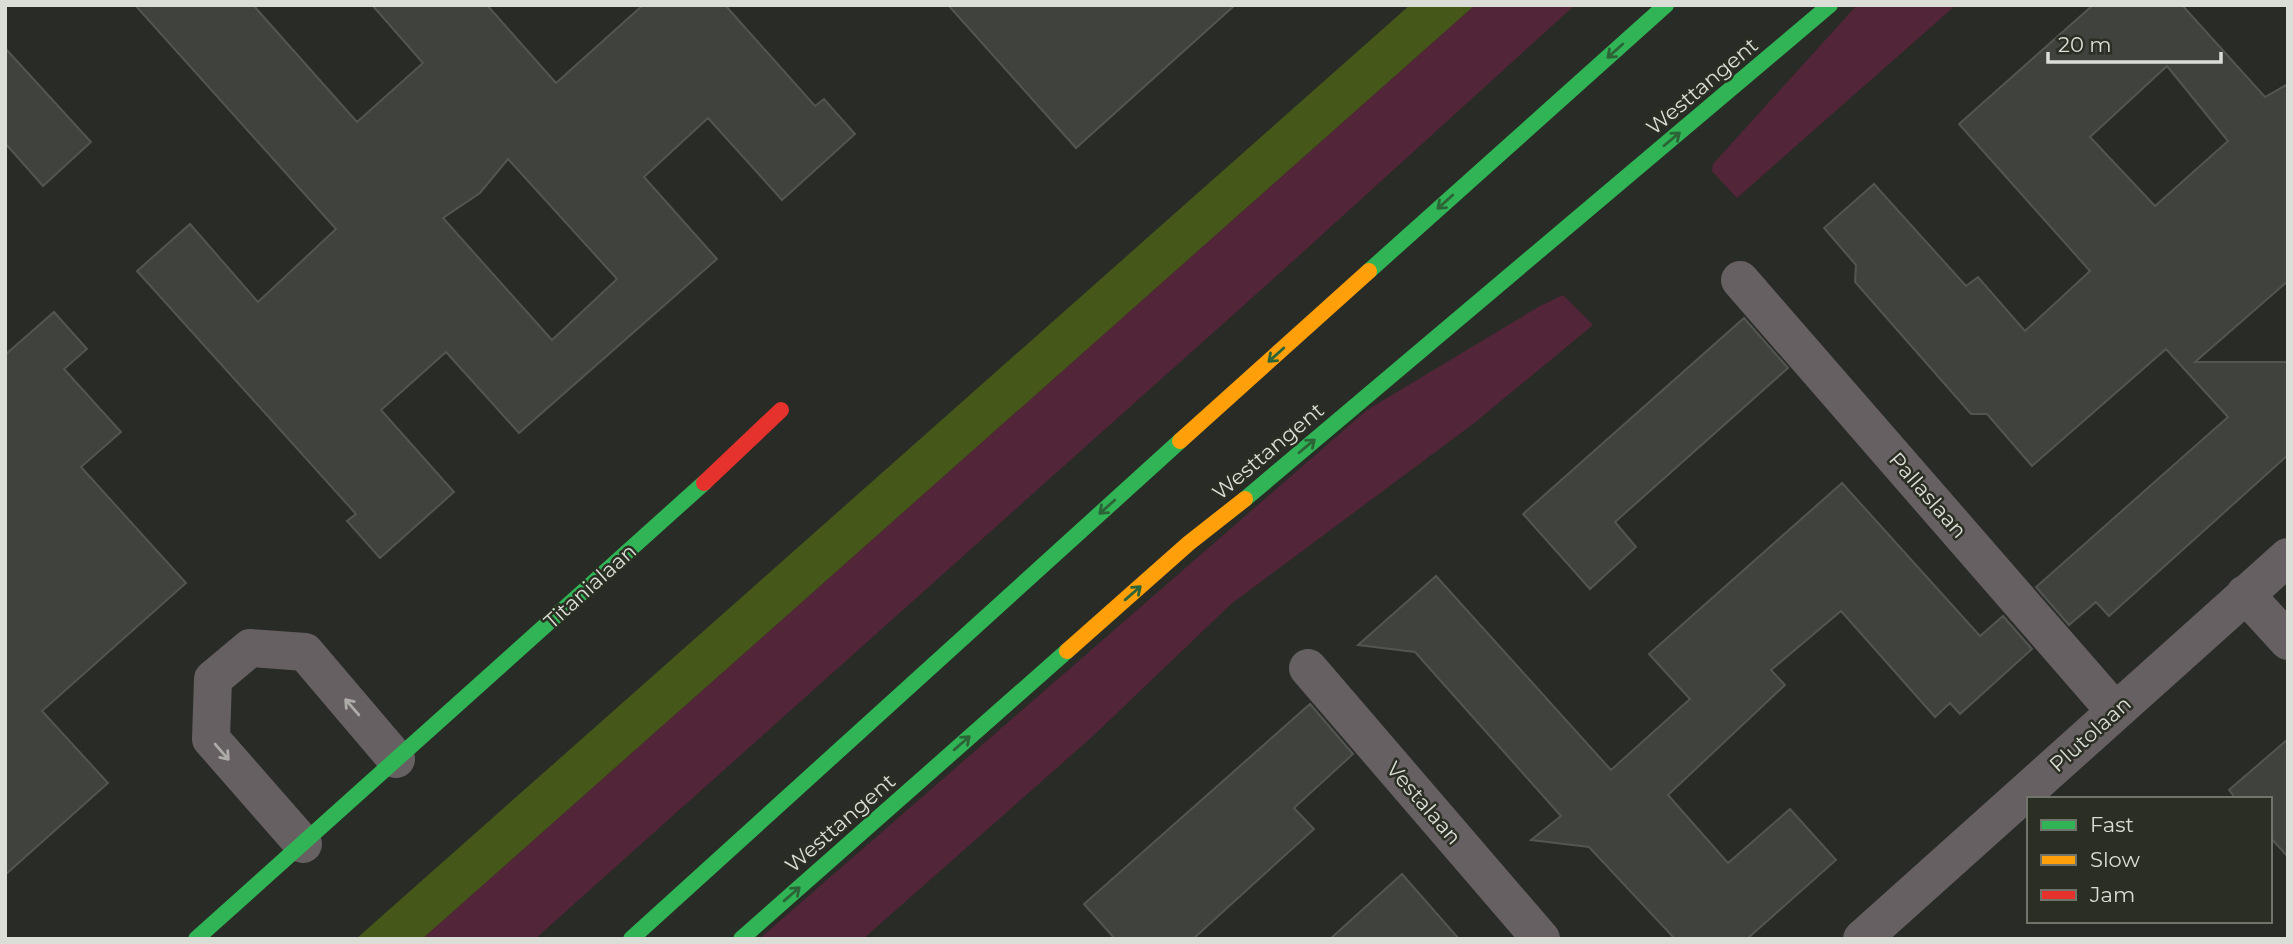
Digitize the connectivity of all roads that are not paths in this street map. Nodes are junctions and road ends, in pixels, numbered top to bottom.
1 (1666, 5) edge
2 (1830, 5) edge
3 (1740, 280) dead end
4 (781, 410) dead end
5 (2288, 557) edge
6 (2245, 594) junction
7 (2288, 641) edge
8 (1308, 668) dead end
9 (2115, 711) junction
10 (396, 758) junction
11 (303, 844) junction
12 (197, 939) edge
13 (631, 939) edge
14 (741, 939) edge
15 (1541, 939) edge
16 (1862, 939) edge

1 -> 13 main road
14 -> 2 main road, Westtangent
3 - 9 street, Pallaslaan
4 - 10 main road, Titanialaan
5 - 6 street, Plutolaan
6 - 7 street
6 - 9 street, Plutolaan
8 - 15 street, Vestalaan
9 - 16 street, Plutolaan
10 - 11 main road, Titanialaan
10 -> 11 street
11 - 12 main road, Titanialaan

